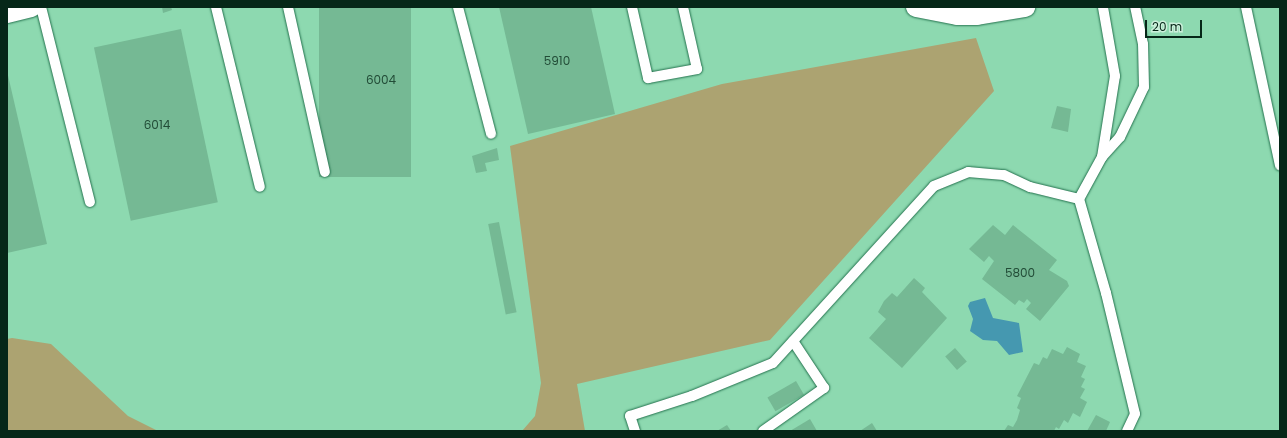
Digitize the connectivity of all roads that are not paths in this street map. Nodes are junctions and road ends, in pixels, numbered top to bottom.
1 (31, 7) edge
2 (41, 7) edge
3 (216, 7) edge
4 (288, 7) edge
5 (458, 7) edge
6 (632, 7) edge
7 (683, 7) edge
8 (916, 7) edge
9 (1025, 7) edge
10 (1103, 7) edge
11 (1135, 7) edge
12 (1246, 7) edge
13 (937, 9) edge
14 (7, 13) edge
15 (491, 134) dead end
16 (1102, 157) junction
17 (1280, 165) edge
18 (325, 172) dead end
19 (260, 187) dead end
20 (1079, 199) junction
21 (90, 202) dead end
22 (794, 341) junction
23 (635, 431) edge
24 (763, 431) edge
25 (1127, 431) edge

1 - 14 street
2 - 21 lane
3 - 19 lane
4 - 18 lane
5 - 15 lane
6 - 7 lane
8 - 13 street
9 - 13 street
10 - 16 lane
11 - 16 lane
12 - 17 lane
16 - 20 lane
20 - 22 lane
20 - 25 lane
22 - 23 lane
22 - 24 lane

